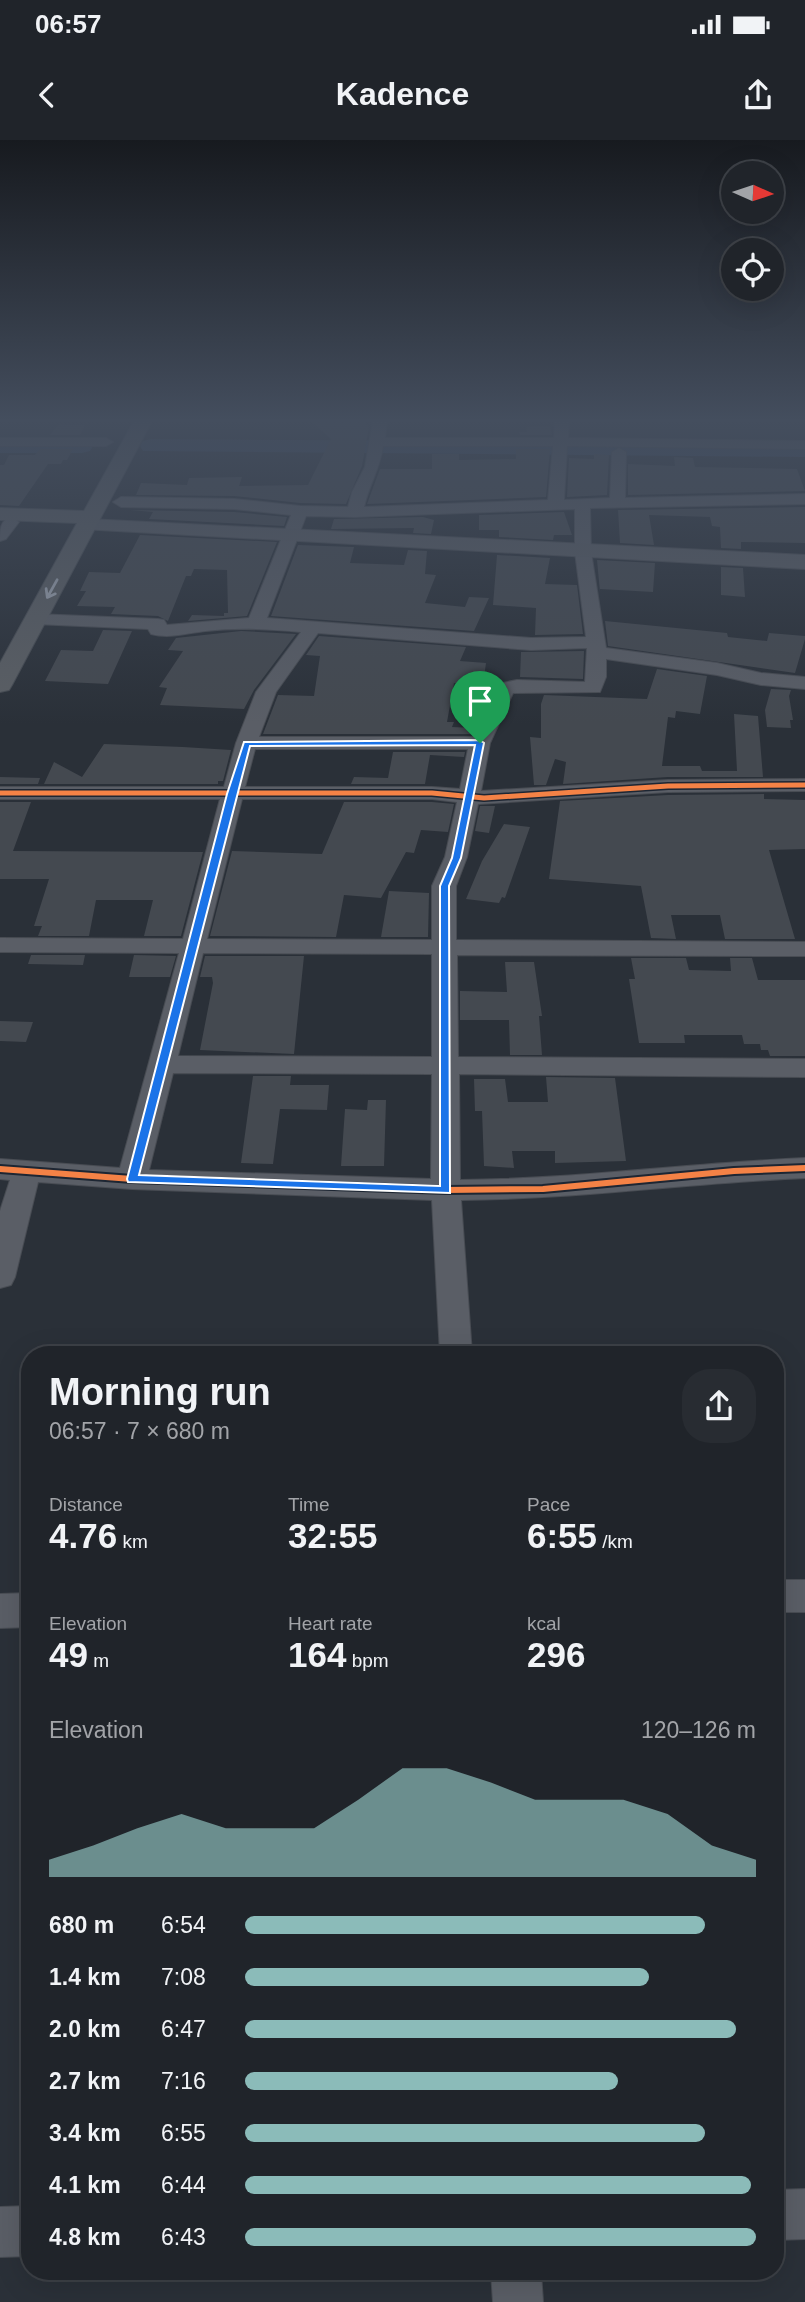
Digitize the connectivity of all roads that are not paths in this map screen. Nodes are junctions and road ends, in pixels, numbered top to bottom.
1 (287, 522) edge
2 (304, 522) edge
3 (586, 522) edge
4 (3, 523) edge
5 (73, 524) junction
6 (293, 524) junction
7 (584, 546) junction
8 (805, 553) edge
9 (805, 562) edge
10 (35, 619) junction
11 (256, 623) junction
12 (312, 629) junction
13 (596, 647) junction
14 (805, 683) edge
15 (0, 685) edge
16 (246, 743) junction
17 (480, 743) junction
18 (805, 785) edge
19 (0, 793) edge
20 (231, 794) junction
21 (468, 798) junction
22 (0, 944) edge
23 (194, 944) junction
24 (444, 946) junction
25 (805, 949) edge
26 (162, 1065) junction
27 (444, 1066) junction
28 (805, 1068) edge
29 (805, 1168) edge
30 (14, 1170) edge
31 (132, 1179) junction
32 (446, 1190) junction
33 (0, 1277) edge
34 (456, 1346) edge
35 (784, 1596) edge
36 (805, 1596) edge
37 (21, 1610) edge
38 (0, 1611) edge
39 (805, 2214) edge
40 (784, 2215) edge
41 (21, 2231) edge
42 (0, 2232) edge
43 (517, 2280) edge
44 (518, 2302) edge

1 - 6 street
2 - 6 street
3 - 7 street
4 - 5 highway
5 - 6 main road
5 -> 10 highway
6 - 7 main road
6 - 11 street
7 - 8 main road
7 - 9 main road
7 - 13 street
10 - 11 street
10 - 15 highway
11 - 12 street
12 - 13 street
12 - 16 street
13 - 14 street
13 - 17 street
16 - 17 street
16 - 20 street
17 - 21 street
18 - 21 street
19 - 20 street
20 - 21 street
20 - 23 street
21 - 24 street
22 - 23 street
23 - 24 street
23 - 26 street
24 - 25 street
24 - 27 street
26 - 27 street
26 - 31 street
27 - 28 street
27 - 32 street
29 - 32 street
30 - 31 street
30 - 33 street
31 - 32 street
32 - 34 street
35 - 36 street
37 - 38 street
39 - 40 street
41 - 42 street
43 - 44 street

